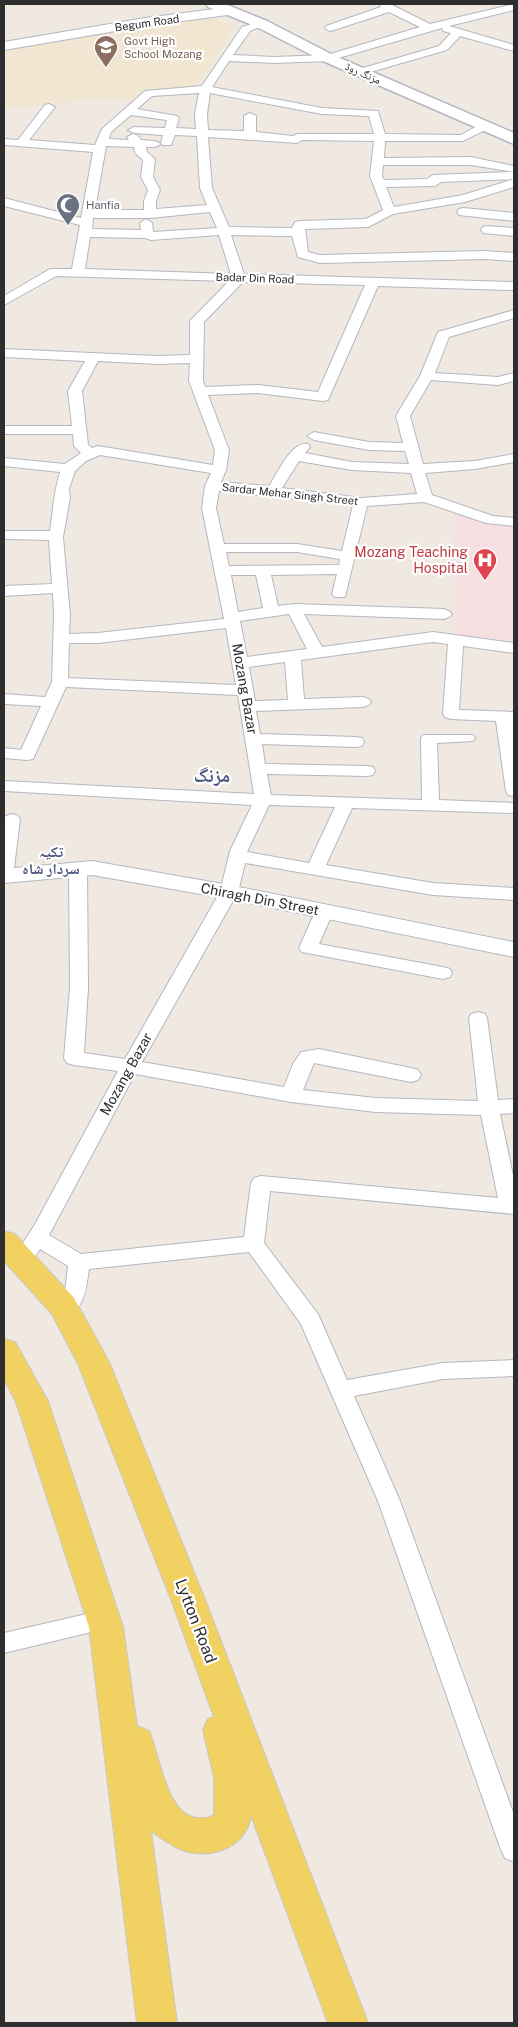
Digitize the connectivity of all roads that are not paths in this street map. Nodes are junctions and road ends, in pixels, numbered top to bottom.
1 (213, 4) edge
2 (249, 4) edge
3 (387, 6) edge
4 (514, 7) edge
5 (230, 11) junction
6 (262, 24) junction
7 (457, 26) junction
8 (433, 27) junction
9 (330, 28) dead end
10 (514, 38) edge
11 (4, 46) edge
12 (514, 48) edge
13 (226, 58) junction
14 (328, 58) junction
15 (360, 72) junction
16 (205, 89) junction
17 (48, 107) dead end
18 (128, 111) junction
19 (250, 116) dead end
20 (482, 126) junction
21 (169, 132) junction
22 (250, 135) junction
23 (380, 137) junction
24 (514, 139) edge
25 (200, 141) junction
26 (4, 142) edge
27 (21, 143) junction
28 (137, 143) junction
29 (100, 146) junction
30 (378, 162) junction
31 (514, 169) edge
32 (514, 176) edge
33 (514, 183) edge
34 (380, 184) junction
35 (5, 204) edge
36 (514, 204) edge
37 (214, 208) junction
38 (390, 211) junction
39 (147, 214) junction
40 (514, 217) edge
41 (86, 223) junction
42 (224, 230) junction
43 (487, 230) dead end
44 (298, 232) junction
45 (514, 232) edge
46 (147, 234) junction
47 (514, 256) edge
48 (78, 273) junction
49 (239, 278) junction
50 (373, 282) junction
51 (514, 286) edge
52 (4, 301) edge
53 (514, 314) edge
54 (6, 357) edge
55 (94, 357) junction
56 (196, 359) junction
57 (427, 376) junction
58 (514, 377) edge
59 (200, 391) junction
60 (4, 430) edge
61 (80, 430) junction
62 (412, 448) junction
63 (91, 454) junction
64 (295, 456) junction
65 (514, 458) edge
66 (4, 462) edge
67 (418, 468) junction
68 (68, 469) junction
69 (219, 470) junction
70 (212, 486) junction
71 (273, 491) junction
72 (425, 498) junction
73 (361, 502) junction
74 (514, 522) edge
75 (4, 535) edge
76 (56, 537) junction
77 (218, 548) junction
78 (347, 563) junction
79 (223, 570) junction
80 (263, 570) junction
81 (59, 588) junction
82 (4, 591) edge
83 (340, 594) dead end
84 (294, 609) junction
85 (271, 611) junction
86 (444, 614) dead end
87 (232, 621) junction
88 (60, 639) junction
89 (456, 640) junction
90 (514, 648) edge
91 (317, 653) junction
92 (293, 656) junction
93 (240, 663) junction
94 (60, 682) junction
95 (246, 698) junction
96 (4, 699) edge
97 (50, 702) junction
98 (362, 702) dead end
99 (296, 704) junction
100 (509, 717) edge
101 (467, 738) dead end
102 (253, 739) junction
103 (356, 742) dead end
104 (4, 753) edge
105 (512, 757) edge
106 (258, 770) junction
107 (367, 771) dead end
108 (4, 786) edge
109 (514, 791) edge
110 (263, 800) junction
111 (346, 803) junction
112 (431, 805) junction
113 (514, 808) edge
114 (11, 819) dead end
115 (238, 856) junction
116 (78, 869) junction
117 (315, 869) junction
118 (4, 876) edge
119 (229, 892) junction
120 (514, 894) edge
121 (324, 912) junction
122 (514, 950) edge
123 (443, 973) dead end
124 (478, 1018) dead end
125 (130, 1066) junction
126 (411, 1075) dead end
127 (291, 1095) junction
128 (514, 1106) edge
129 (489, 1108) junction
130 (512, 1207) edge
131 (254, 1244) junction
132 (21, 1247) edge
133 (79, 1262) junction
134 (63, 1306) junction
135 (4, 1351) edge
136 (514, 1368) edge
137 (340, 1390) junction
138 (189, 1602) junction
139 (105, 1623) junction
140 (4, 1643) edge
141 (514, 1850) edge
142 (157, 2023) edge
143 (348, 2023) edge

1 - 5 main road, مزنگ روڈ
2 - 5 main road
3 - 8 street
3 - 9 street
4 - 7 street
5 - 6 main road, مزنگ روڈ
5 - 11 street, Begum Road
6 - 13 street
6 - 14 main road, مزنگ روڈ
7 - 8 street
7 - 10 street
7 - 12 street
7 - 15 street
8 - 14 street
13 - 14 street
13 - 16 street
14 - 15 main road, مزنگ روڈ
15 - 20 main road, مزنگ روڈ
16 - 18 street
16 - 23 street
16 - 25 street
17 - 27 street
18 - 21 street
18 - 29 street
19 - 22 street
20 - 23 street
20 - 24 main road, مزنگ روڈ
21 - 25 street
21 - 28 street
21 - 28 street
22 - 23 street
22 - 25 street
23 - 30 street
25 - 37 street
26 - 27 street
27 - 29 street
28 - 29 street
28 - 39 street
29 - 41 street
30 - 31 street
30 - 34 street
32 - 34 street
33 - 38 street
34 - 38 street
35 - 41 street
36 - 40 street
37 - 39 street
37 - 42 street
38 - 44 street
39 - 41 street
39 - 46 street
41 - 46 street
41 - 48 street
42 - 44 street
42 - 46 street
42 - 49 street
43 - 45 street
44 - 47 street
48 - 49 street, Badar Din Road
48 - 52 street, Badar Din Road
49 - 50 street, Badar Din Road
49 - 56 street, Mozang Bazar
50 - 51 street, Badar Din Road
50 - 59 street
53 - 57 street
54 - 55 street
55 - 56 street
55 - 61 street
56 - 59 street, Mozang Bazar
57 - 58 street
57 - 62 street
59 - 69 street, Mozang Bazar
60 - 61 street
61 - 63 street
62 - 64 street
62 - 67 street
63 - 68 street
63 - 69 street
64 - 67 street
64 - 71 street
65 - 67 street
66 - 68 street
67 - 72 street
68 - 76 street
69 - 70 street, Mozang Bazar
70 - 71 street, Sardar Mehar Singh Street
70 - 77 street, Mozang Bazar
71 - 73 street, Sardar Mehar Singh Street
72 - 73 street, Sardar Mehar Singh Street
72 - 74 street, Sardar Mehar Singh Street
73 - 78 street
75 - 76 street
76 - 81 street
77 - 78 street
77 - 79 street, Mozang Bazar
78 - 80 street
78 - 83 street
79 - 80 street
79 - 87 street, Mozang Bazar
80 - 85 street
81 - 82 street
81 - 88 street
84 - 85 street
84 - 86 street
84 - 91 street
85 - 87 street
87 - 88 street
87 - 93 street, Mozang Bazar
88 - 94 street
89 - 90 street
89 - 91 street
89 - 100 street
91 - 92 street
92 - 93 street
92 - 99 street
93 - 95 street, Mozang Bazar
94 - 95 street
94 - 97 street
95 - 99 street
95 - 102 street, Mozang Bazar
96 - 97 street
97 - 104 street
98 - 99 street
100 - 105 street
101 - 112 street
102 - 103 street
102 - 106 street, Mozang Bazar
105 - 109 street
106 - 107 street
106 - 110 street, Mozang Bazar
108 - 110 street
110 - 111 street
110 - 115 street, Mozang Bazar
111 - 112 street
111 - 117 street
112 - 113 street
114 - 118 street
115 - 117 street
115 - 119 street, Mozang Bazar
116 - 118 street, Chiragh Din Street
116 - 119 street, Chiragh Din Street
116 - 125 street
117 - 120 street
119 - 121 street, Chiragh Din Street
119 - 125 street, Mozang Bazar
121 - 122 street, Chiragh Din Street
121 - 123 street
124 - 129 street
125 - 127 street
125 - 132 street, Mozang Bazar
126 - 127 street
127 - 129 street
128 - 129 street
129 - 130 street
130 - 131 street
131 - 133 street
131 - 137 street
132 - 133 street
132 - 134 main road, Lytton Road
133 - 134 street
134 - 138 main road, Lytton Road
135 - 139 main road
136 - 137 street
137 - 141 street
138 - 139 main road
138 - 143 main road, Lytton Road
139 - 140 street
139 - 142 main road

